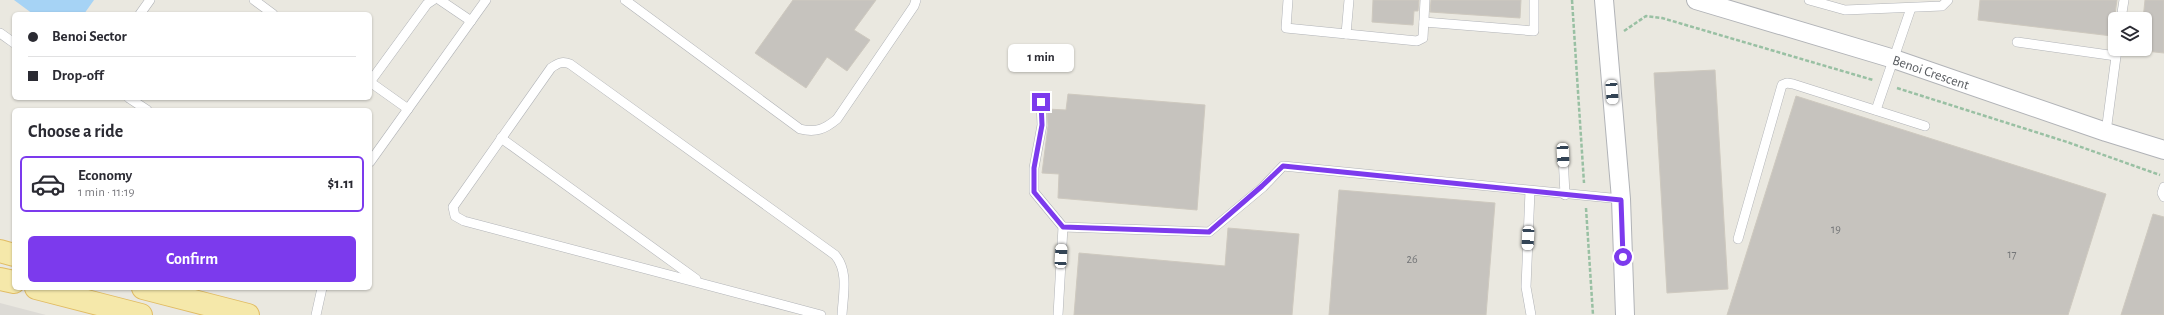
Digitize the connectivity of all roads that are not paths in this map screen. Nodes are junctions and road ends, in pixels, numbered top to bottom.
1 (150, 0) edge
2 (254, 0) edge
3 (433, 0) edge
4 (440, 0) edge
5 (486, 0) edge
6 (625, 0) edge
7 (916, 0) edge
8 (1288, 0) edge
9 (1349, 0) edge
10 (1425, 0) edge
11 (1534, 0) edge
12 (1604, 0) edge
13 (1696, 0) edge
14 (1809, 0) edge
15 (1948, 0) edge
16 (2124, 0) edge
17 (1911, 8) junction
18 (141, 12) edge
19 (270, 12) edge
20 (2122, 12) edge
21 (471, 21) junction
22 (1424, 22) junction
23 (0, 33) edge
24 (1346, 34) junction
25 (12, 42) edge
26 (2017, 42) dead end
27 (2108, 52) edge
28 (2117, 56) edge
29 (1894, 59) junction
30 (372, 79) edge
31 (372, 83) edge
32 (132, 100) edge
33 (1041, 102) dead end
34 (144, 108) edge
35 (408, 109) junction
36 (1876, 110) junction
37 (1925, 126) dead end
38 (2106, 132) junction
39 (501, 138) junction
40 (2164, 150) edge
41 (1563, 155) dead end
42 (372, 159) edge
43 (2164, 187) edge
44 (1530, 191) junction
45 (1564, 195) junction
46 (2164, 197) edge
47 (1621, 200) junction
48 (1063, 227) junction
49 (1738, 239) dead end
50 (0, 251) edge
51 (12, 254) edge
52 (0, 279) edge
53 (12, 282) edge
54 (700, 283) junction
55 (44, 290) edge
56 (151, 290) edge
57 (322, 290) edge
58 (141, 315) edge
59 (248, 315) edge
60 (316, 315) edge
61 (822, 315) edge
62 (842, 315) edge
63 (1058, 315) edge
64 (1531, 315) edge
65 (1625, 315) edge

1 - 18 lane
2 - 19 lane
3 - 30 lane
4 - 21 lane
5 - 21 lane
6 - 7 lane
8 - 24 lane
9 - 24 lane
10 - 22 lane
11 - 22 lane
12 - 47 street
13 - 29 street, Benoi Crescent
14 - 17 lane
15 - 17 lane
16 - 20 lane
17 - 29 lane
21 - 35 lane
22 - 24 lane
23 - 25 lane
26 - 27 lane
28 - 38 lane
29 - 36 lane
29 - 38 street, Benoi Crescent
31 - 35 lane
32 - 34 lane
33 - 48 lane
35 - 42 lane
36 - 37 lane
36 - 49 lane
38 - 40 street, Benoi Crescent
39 - 54 lane
39 - 54 lane
39 - 62 lane
41 - 45 lane
43 - 46 lane
44 - 45 lane
44 - 48 lane
44 - 64 lane
45 - 47 lane
47 - 65 street
48 - 63 lane
50 - 51 main road
52 - 53 main road
54 - 61 lane
55 - 58 main road
56 - 59 main road
57 - 60 lane

